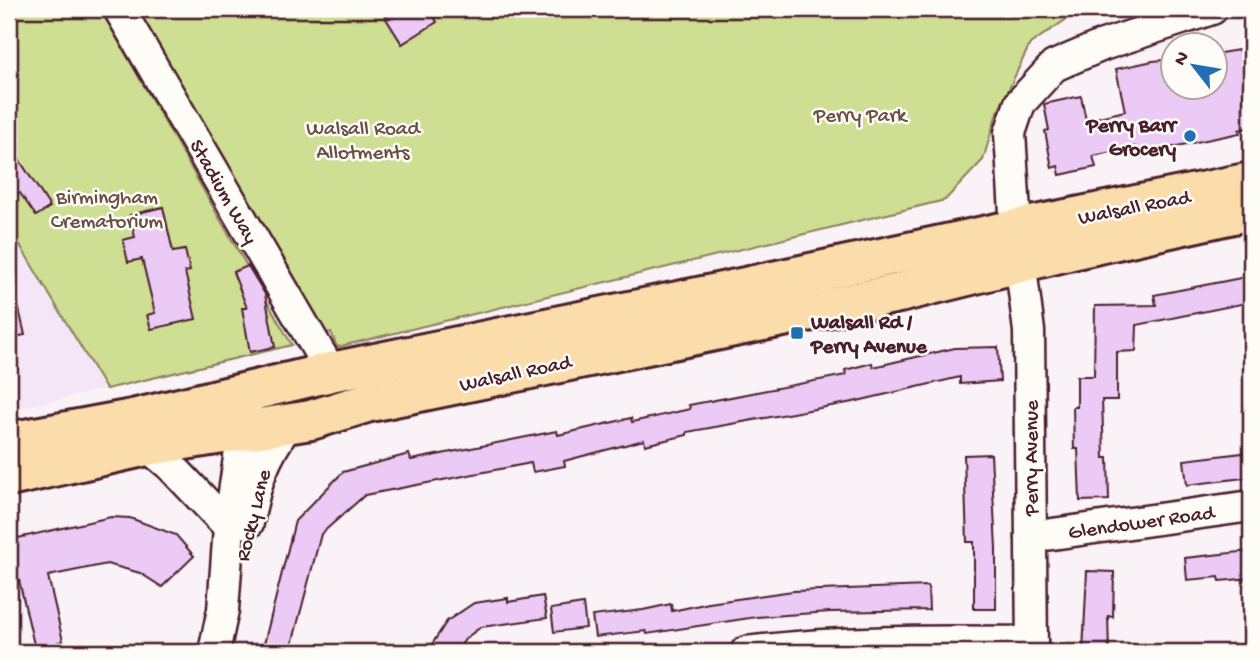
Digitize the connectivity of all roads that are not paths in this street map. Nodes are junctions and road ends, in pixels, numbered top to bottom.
1 (119, 9) edge
2 (1212, 9) edge
3 (1251, 182) edge
4 (1251, 210) edge
5 (1018, 246) junction
6 (331, 372) junction
7 (249, 392) junction
8 (366, 403) junction
9 (288, 424) junction
10 (243, 431) junction
11 (9, 442) edge
12 (147, 446) junction
13 (9, 477) edge
14 (1251, 506) edge
15 (229, 527) junction
16 (1031, 537) junction
17 (223, 610) junction
18 (1032, 647) edge
19 (214, 652) edge
20 (746, 652) edge

1 - 6 street, Stadium Way
2 - 5 street, Perry Avenue
3 - 5 highway, Walsall Road
4 - 5 highway, Walsall Road
5 - 6 highway, Walsall Road
5 - 8 highway, Walsall Road
5 - 16 street, Perry Avenue
6 - 7 highway, Walsall Road
6 - 8 highway
7 - 10 street, Rocky Lane
7 - 11 highway, Walsall Road
8 - 9 highway, Walsall Road
9 - 10 highway, Walsall Road
9 - 17 street, Rocky Lane
10 - 12 highway, Walsall Road
10 - 15 street, Rocky Lane
12 - 13 highway, Walsall Road
12 - 15 street, Rocky Lane
14 - 16 street, Glendower Road
15 - 17 street, Rocky Lane
16 - 18 street, Perry Avenue
17 - 19 street, Rocky Lane
18 - 20 street

